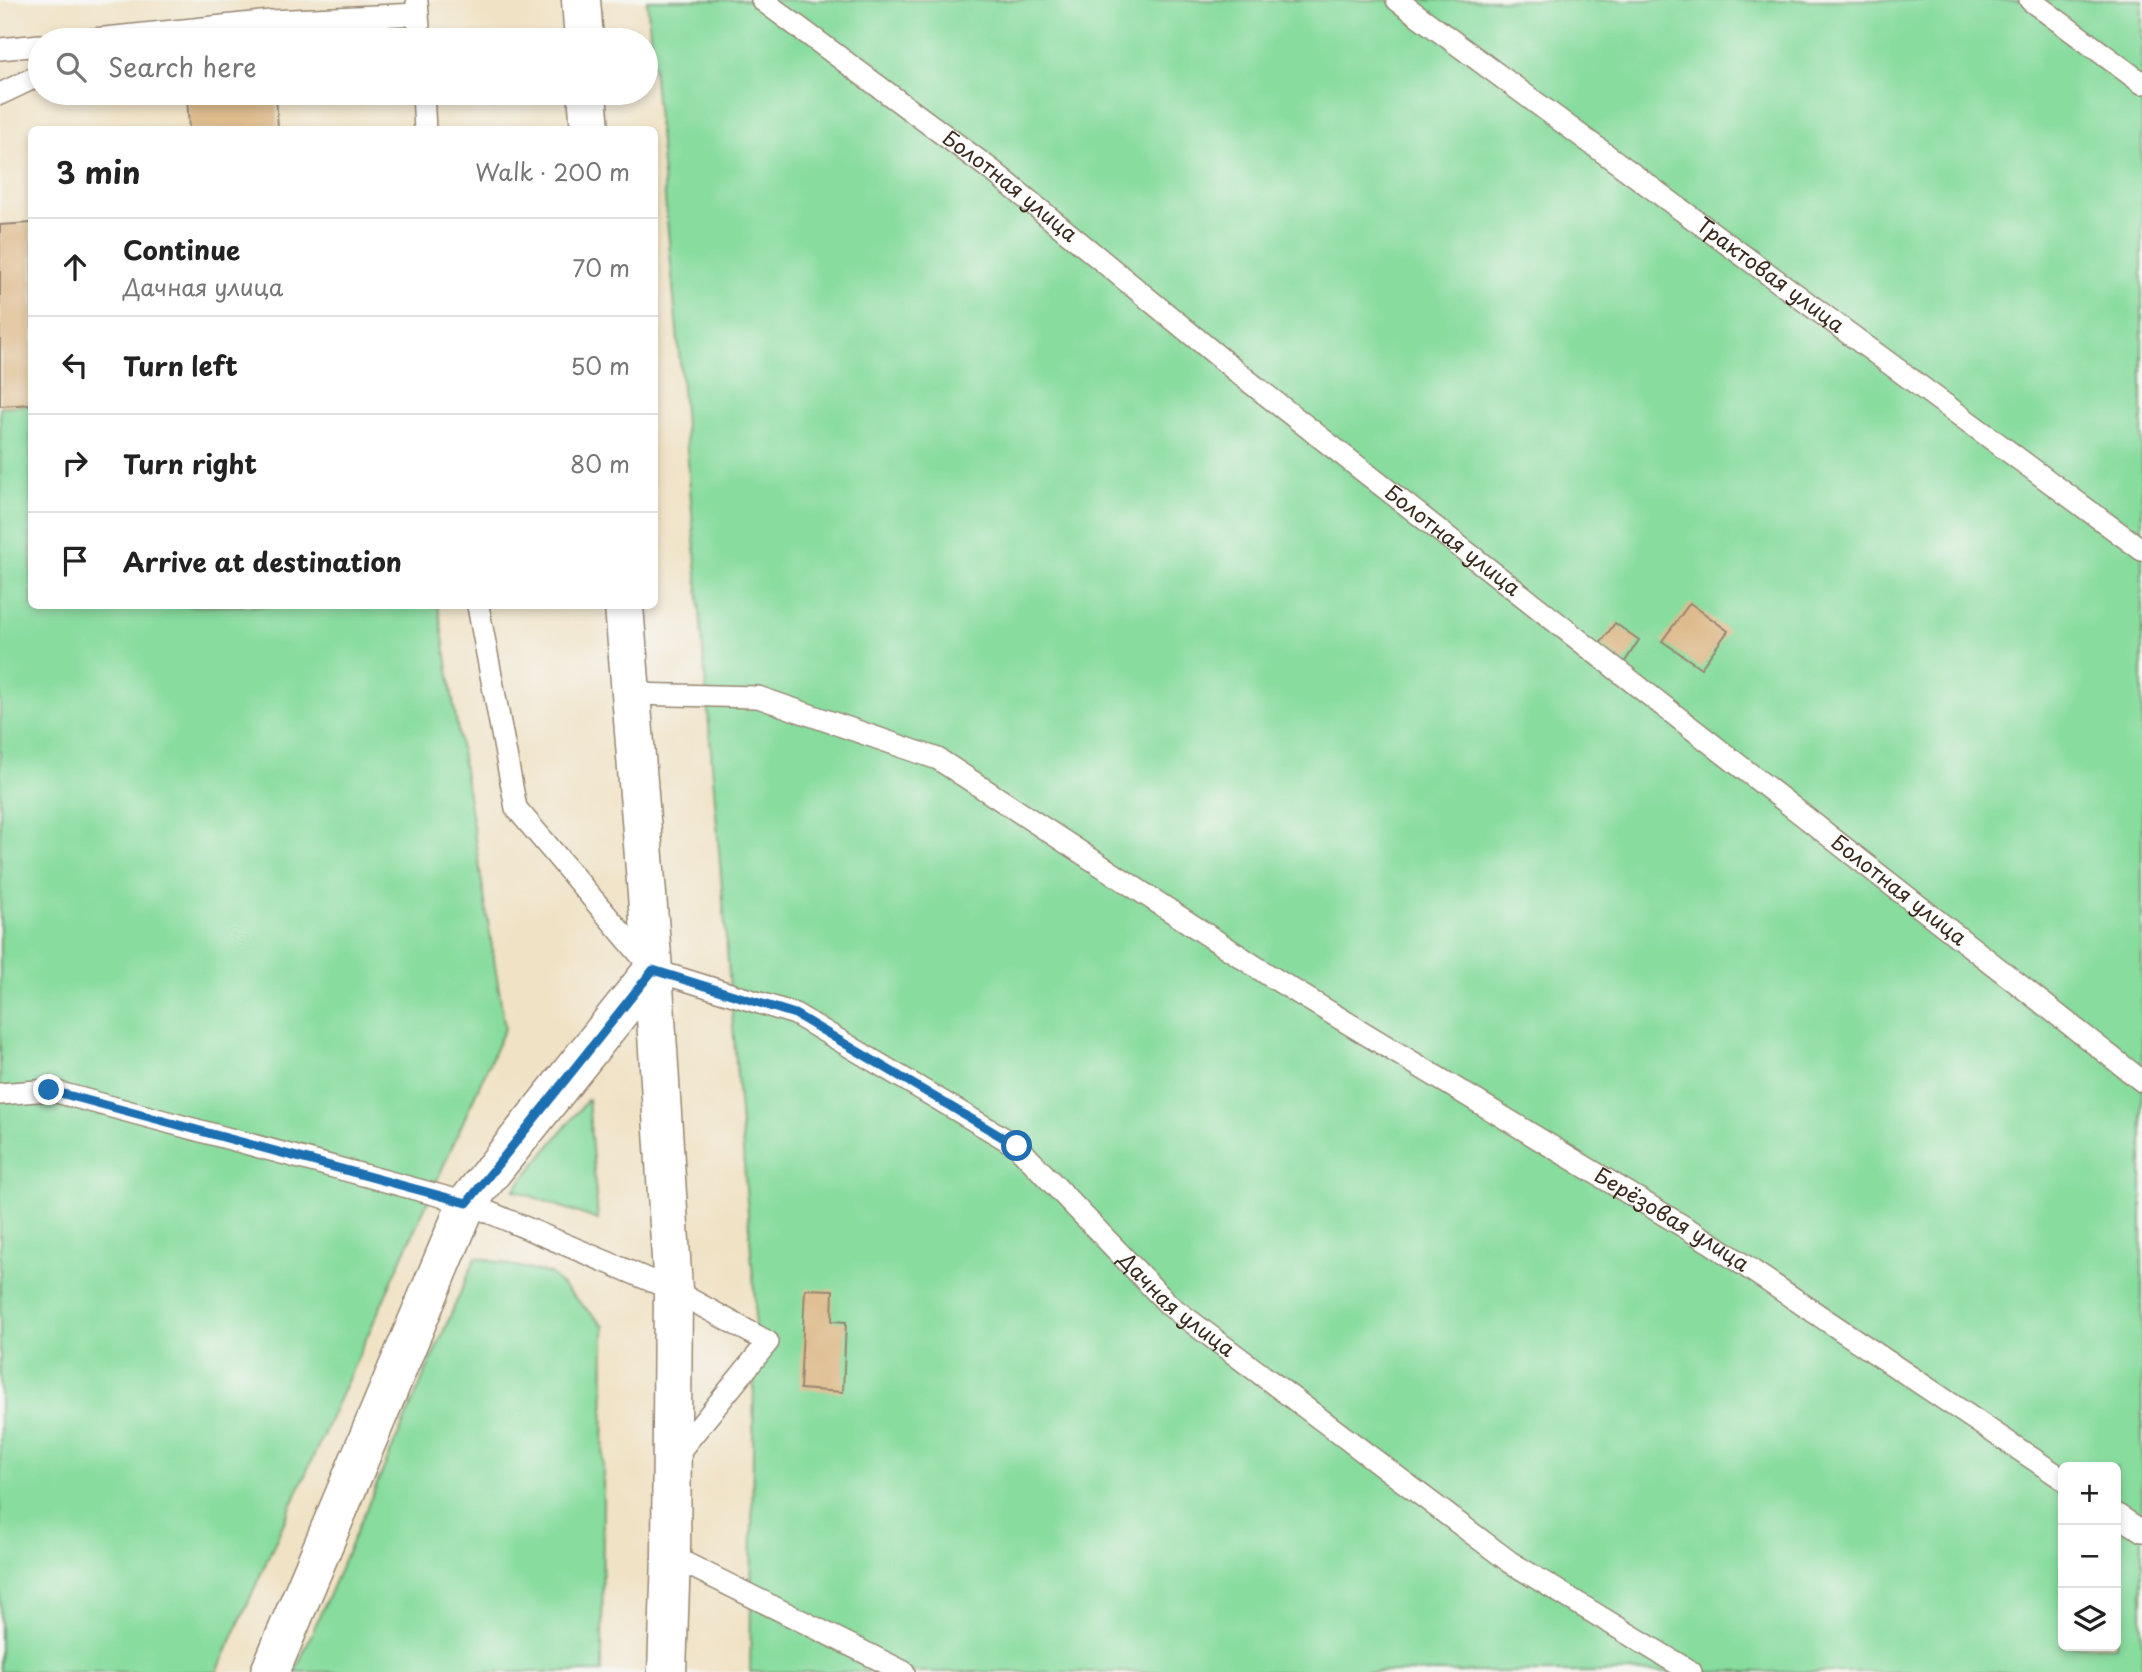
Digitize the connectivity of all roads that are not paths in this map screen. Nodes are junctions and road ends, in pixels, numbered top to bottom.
1 (581, 0) edge
2 (762, 0) edge
3 (1397, 0) edge
4 (2030, 0) edge
5 (417, 7) edge
6 (208, 28) edge
7 (419, 28) edge
8 (583, 28) edge
9 (28, 46) edge
10 (0, 49) edge
11 (28, 81) edge
12 (2142, 83) edge
13 (0, 94) edge
14 (424, 105) edge
15 (588, 105) edge
16 (425, 126) edge
17 (590, 126) edge
18 (2142, 550) edge
19 (479, 609) edge
20 (624, 609) edge
21 (631, 694) junction
22 (653, 970) junction
23 (2142, 1081) edge
24 (0, 1094) edge
25 (467, 1203) junction
26 (673, 1290) junction
27 (672, 1460) junction
28 (2058, 1476) edge
29 (2121, 1517) edge
30 (2142, 1531) edge
31 (671, 1556) junction
32 (270, 1672) edge
33 (667, 1672) edge
34 (904, 1672) edge
35 (1691, 1672) edge

1 - 8 main road
2 - 23 lane, Болотная улица
3 - 18 lane, Трактовая улица
4 - 12 lane
5 - 6 lane
5 - 7 lane
9 - 10 lane
11 - 13 lane
14 - 16 lane
15 - 17 main road
19 - 22 lane
20 - 21 main road
21 - 22 main road
21 - 28 lane, Берёзовая улица
22 - 25 main road
22 - 26 main road
22 - 35 lane, Дачная улица
24 - 25 lane
25 - 26 lane
25 - 32 main road
26 - 27 main road
26 - 27 lane
27 - 31 main road
29 - 30 lane
31 - 33 main road
31 - 34 lane

